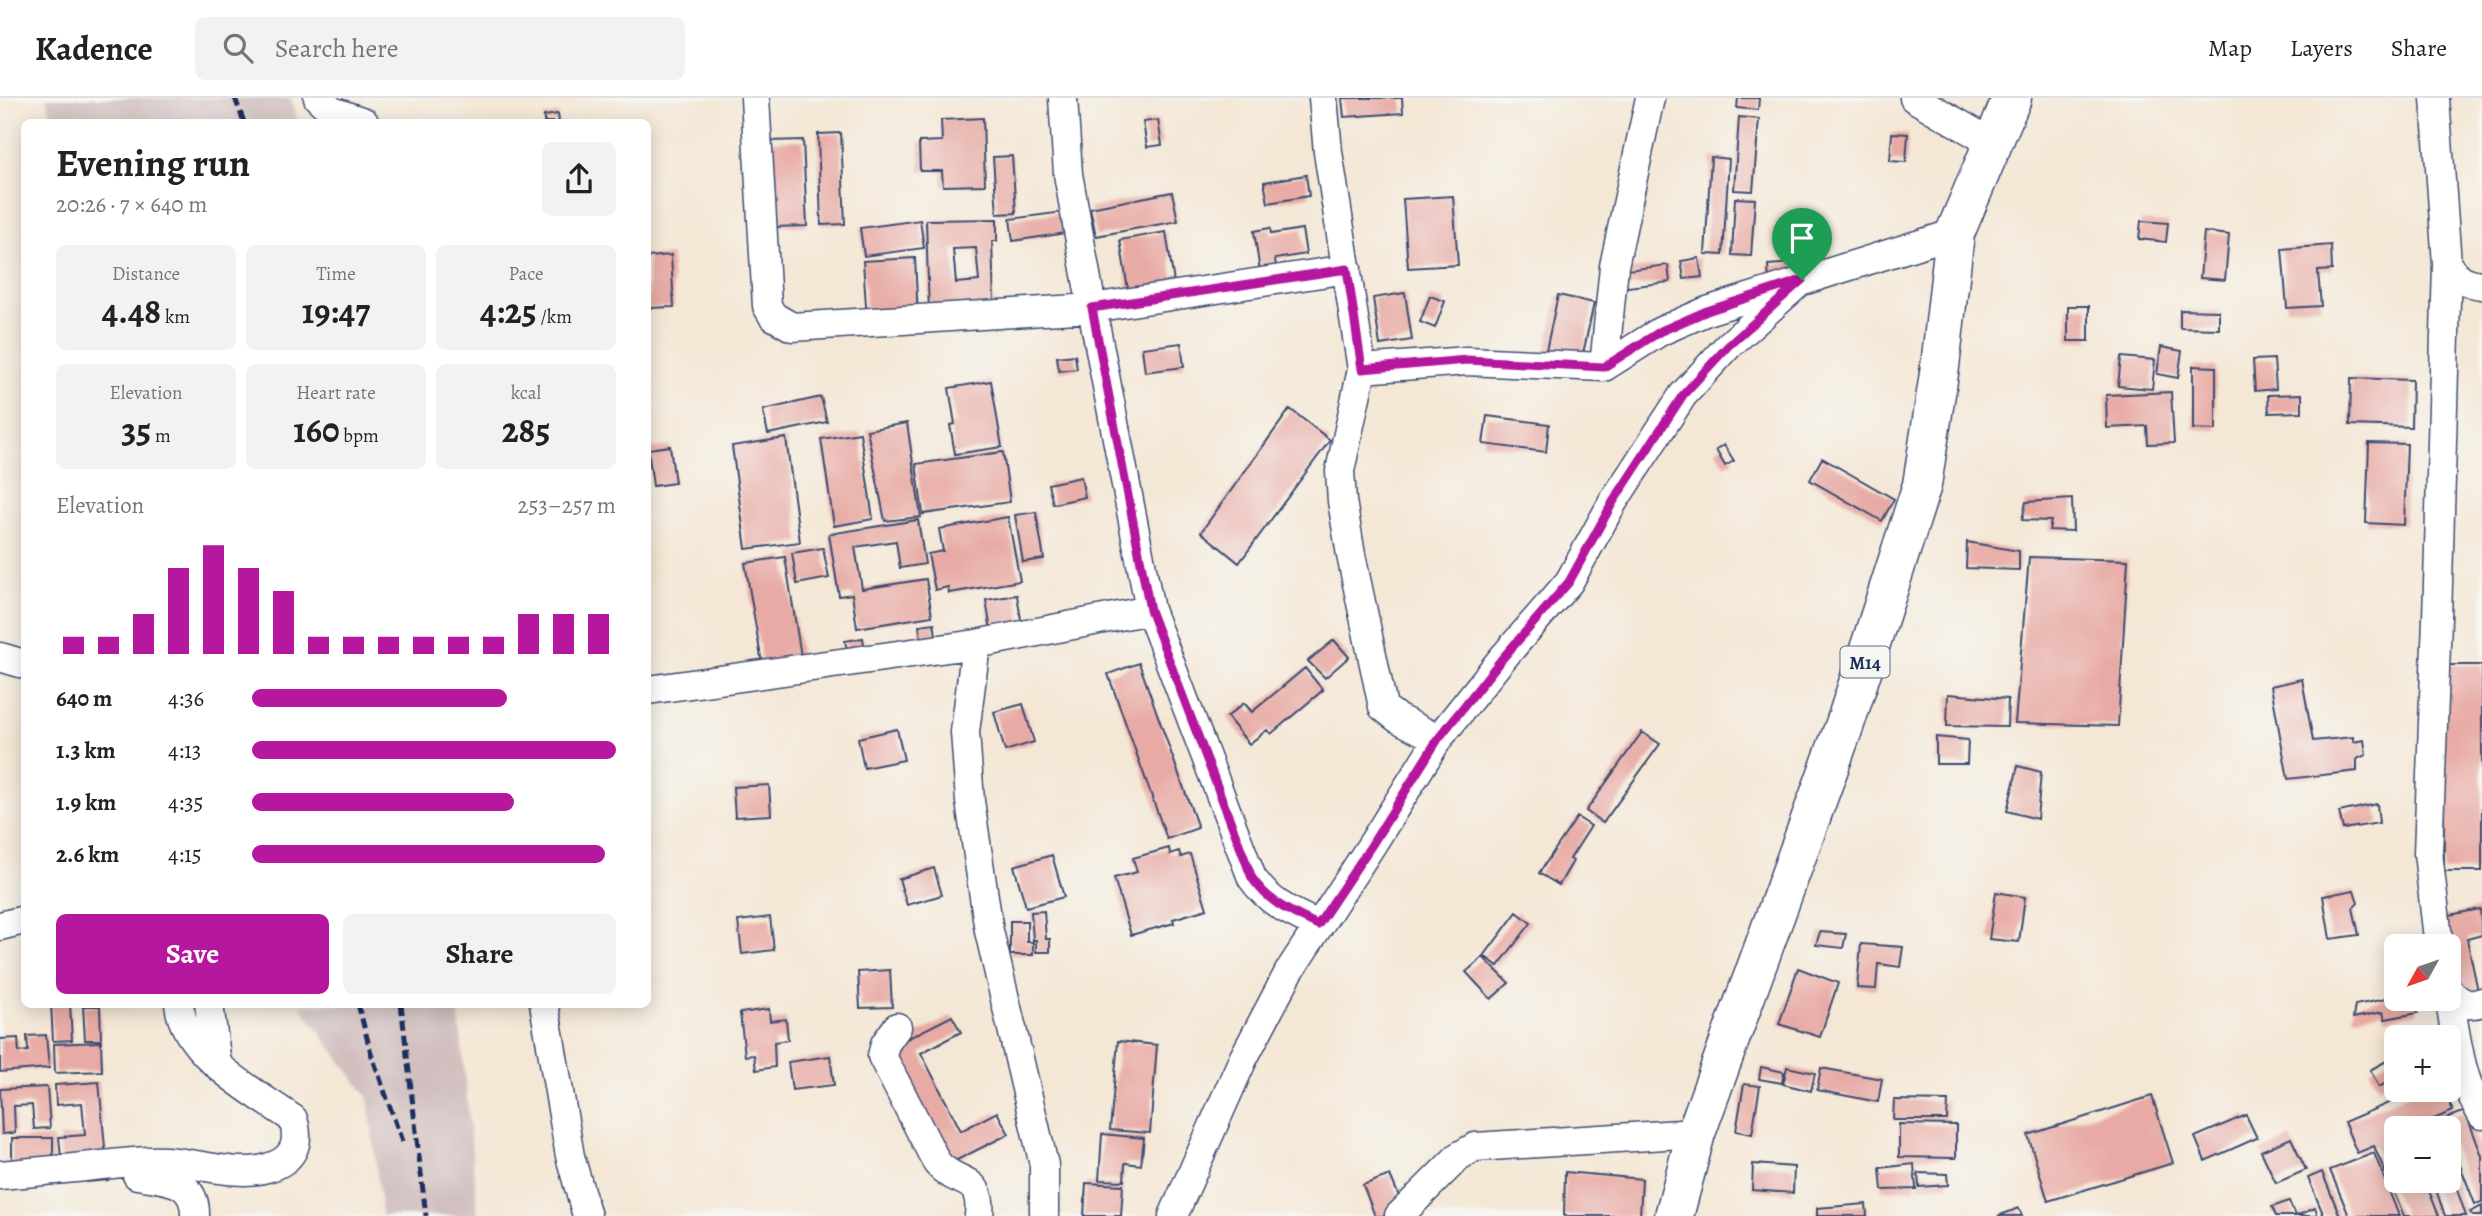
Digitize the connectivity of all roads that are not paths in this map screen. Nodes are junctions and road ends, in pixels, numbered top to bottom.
1 (318, 98) edge
2 (755, 98) edge
3 (1063, 98) edge
4 (1323, 98) edge
5 (1650, 98) edge
6 (1914, 98) edge
7 (2012, 98) edge
8 (2435, 98) edge
9 (355, 119) edge
10 (1994, 144) junction
11 (1955, 233) junction
12 (2447, 264) junction
13 (1347, 269) junction
14 (1802, 280) junction
15 (2482, 285) edge
16 (1092, 308) junction
17 (1604, 367) junction
18 (1362, 369) junction
19 (1150, 610) junction
20 (976, 644) junction
21 (0, 657) edge
22 (21, 663) edge
23 (651, 690) edge
24 (1438, 739) junction
25 (21, 921) edge
26 (1318, 925) junction
27 (0, 926) edge
28 (2438, 934) edge
29 (2461, 1002) edge
30 (2482, 1002) edge
31 (180, 1008) edge
32 (210, 1008) edge
33 (545, 1008) edge
34 (2452, 1012) edge
35 (897, 1027) dead end
36 (217, 1064) junction
37 (2482, 1115) edge
38 (1696, 1133) junction
39 (88, 1167) junction
40 (0, 1175) edge
41 (195, 1216) edge
42 (587, 1216) edge
43 (979, 1216) edge
44 (1044, 1216) edge
45 (1173, 1216) edge
46 (1399, 1216) edge
47 (1674, 1216) edge

1 - 9 street
2 - 16 street
3 - 16 street
4 - 13 street
5 - 17 street
6 - 10 street
7 - 10 main road, M14
8 - 12 street
10 - 11 main road, M14
11 - 14 street
11 - 38 main road, M14
12 - 15 street
12 - 28 street
13 - 16 street
13 - 18 street
14 - 17 street
14 - 24 street
16 - 19 street
17 - 18 street
18 - 24 street
19 - 20 street
19 - 26 street
20 - 23 street
20 - 44 street
21 - 22 street
24 - 26 street
25 - 27 street
26 - 45 street
29 - 30 street
31 - 36 street
32 - 36 street
33 - 42 street
34 - 37 street
35 - 43 street
36 - 39 street
38 - 46 street
38 - 47 main road, M14
39 - 40 street
39 - 41 street

